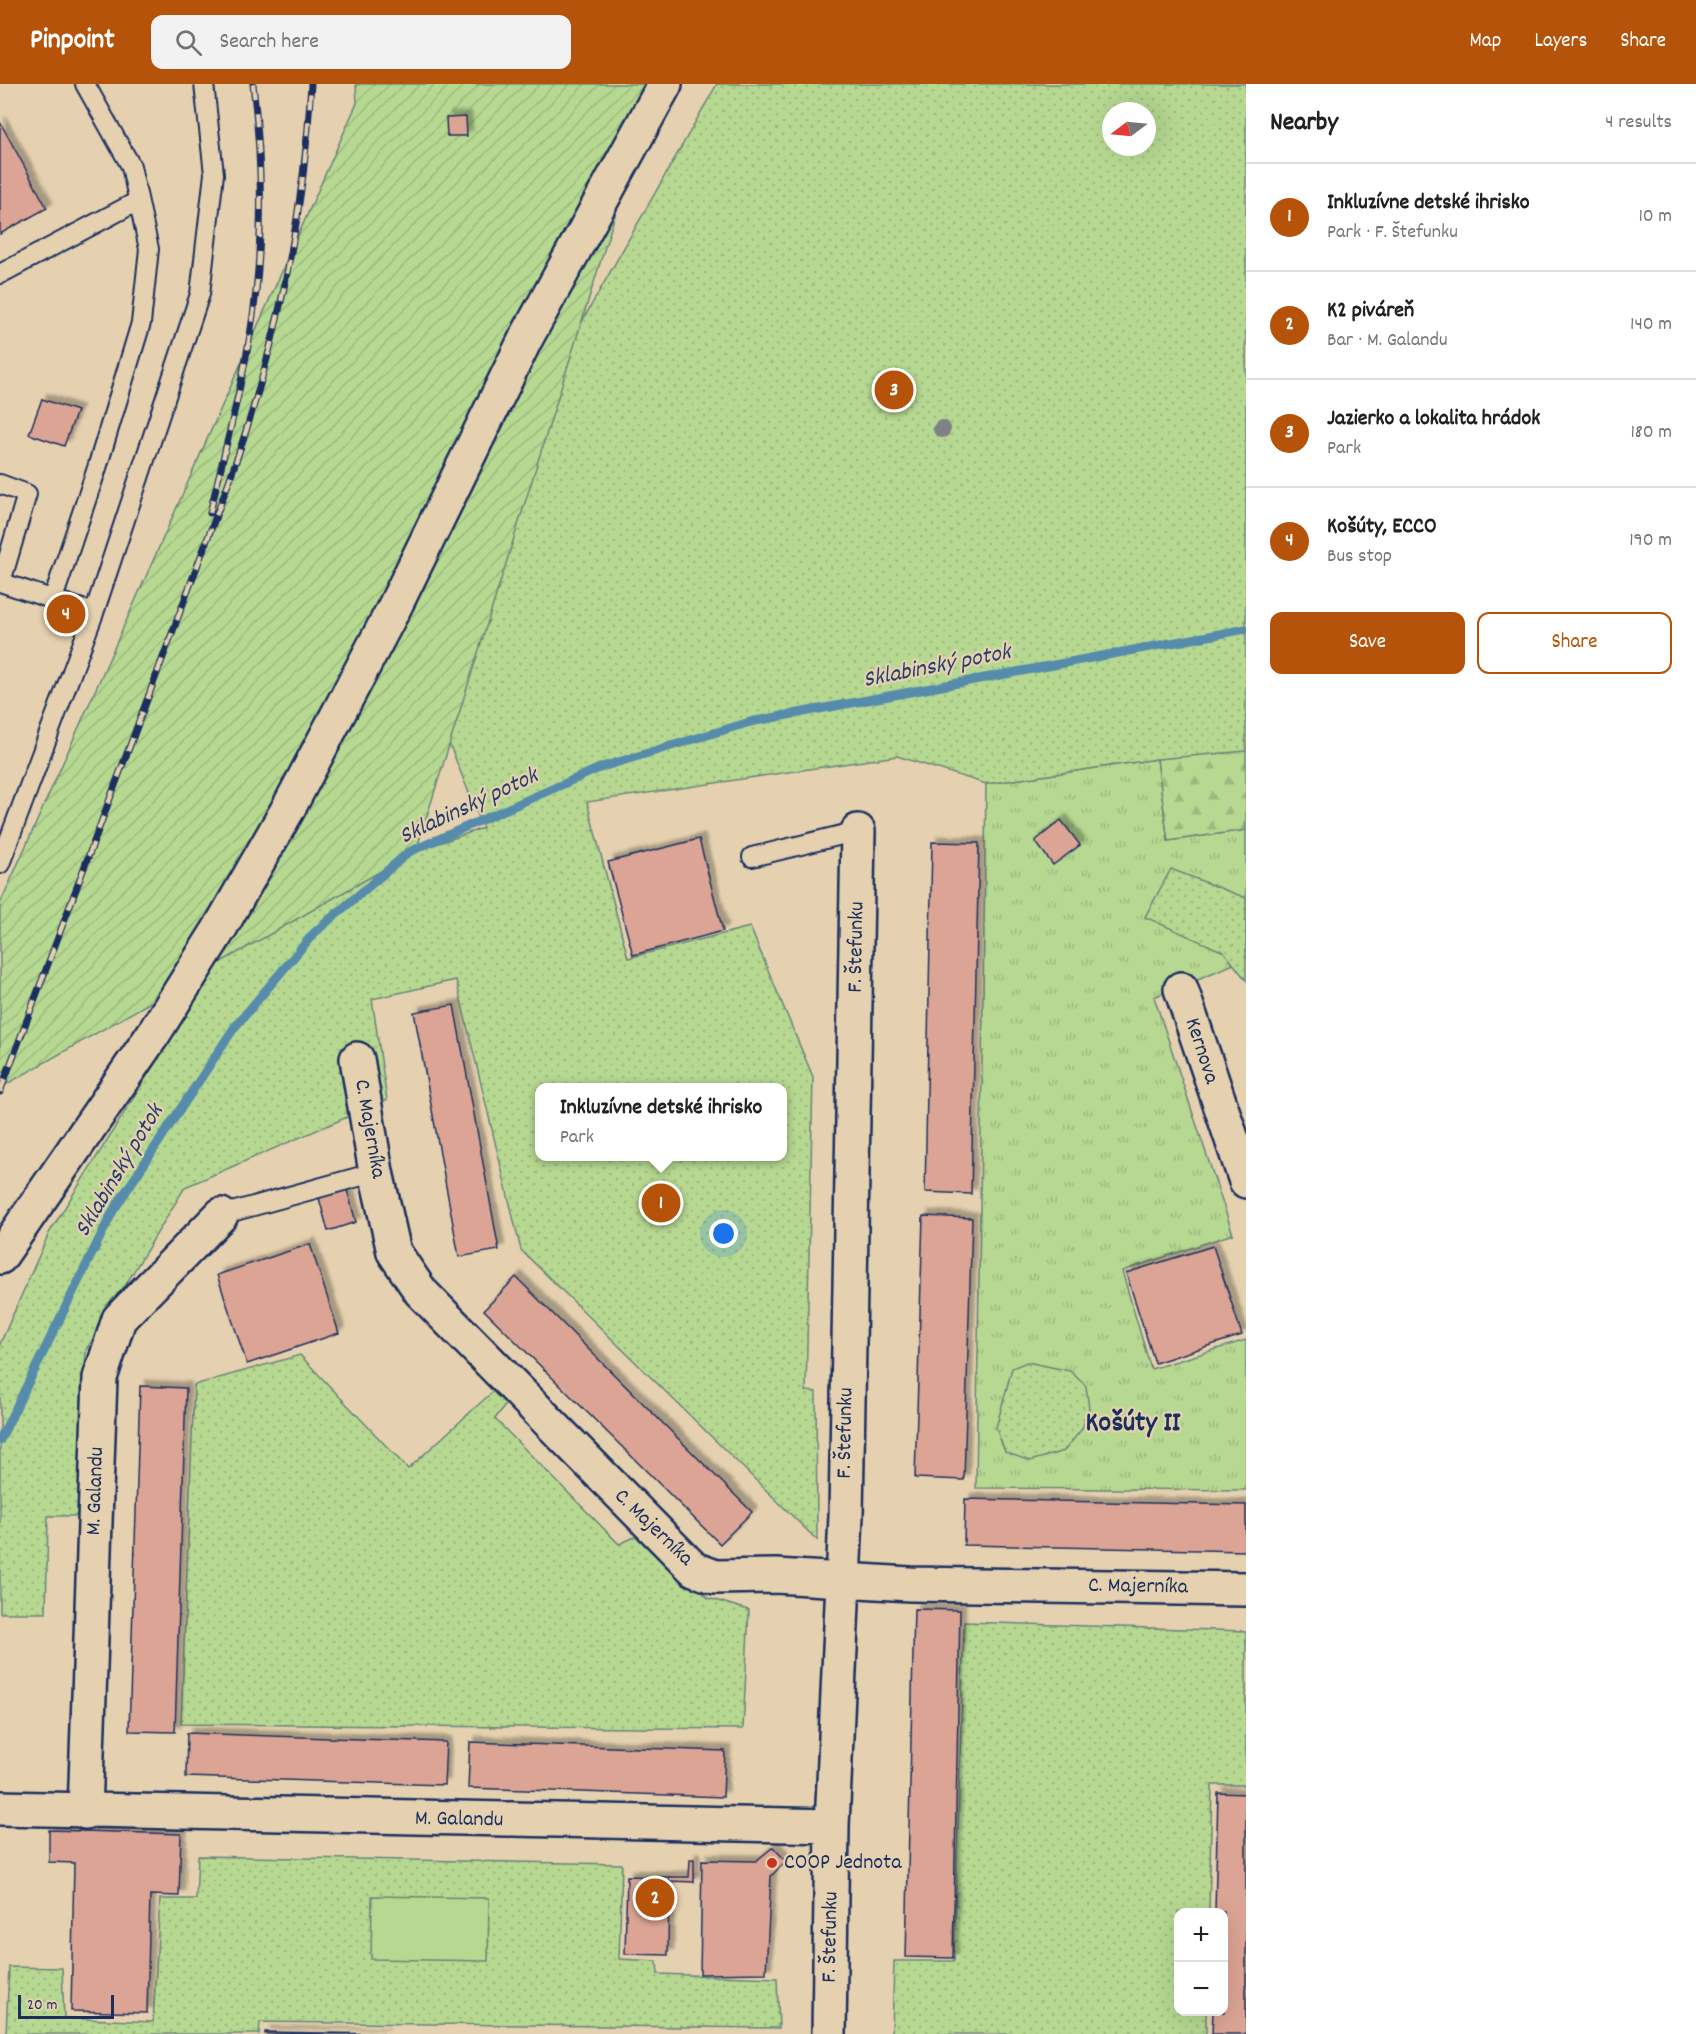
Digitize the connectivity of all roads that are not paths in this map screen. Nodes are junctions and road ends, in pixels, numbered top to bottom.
1 (85, 84) edge
2 (204, 84) edge
3 (665, 84) edge
4 (138, 201) junction
5 (0, 274) edge
6 (0, 484) edge
7 (1, 582) edge
8 (53, 599) junction
9 (94, 613) junction
10 (858, 831) joint
11 (752, 857) dead end
12 (0, 864) edge
13 (1181, 989) dead end
14 (357, 1059) dead end
15 (1234, 1109) edge
16 (376, 1172) junction
17 (1246, 1181) edge
18 (221, 1215) joint
19 (0, 1257) edge
20 (843, 1579) junction
21 (1246, 1589) edge
22 (0, 1808) edge
23 (85, 1812) junction
24 (832, 1826) junction
25 (829, 2034) edge

1 - 4 lane
2 - 9 lane
3 - 19 street
4 - 5 lane
4 - 8 lane
6 - 7 lane
7 - 8 lane
8 - 9 lane
9 - 12 lane
10 - 11 lane
10 - 20 street, F. Štefunku
13 - 15 street, Kernova
14 - 16 street, C. Majerníka
15 - 17 street, Kernova
16 - 18 lane
16 - 20 street, C. Majerníka
18 - 23 street, M. Galandu
20 - 21 street, C. Majerníka
20 - 24 street, F. Štefunku
22 - 23 street, M. Galandu
23 - 24 street, M. Galandu
24 - 25 street, F. Štefunku

